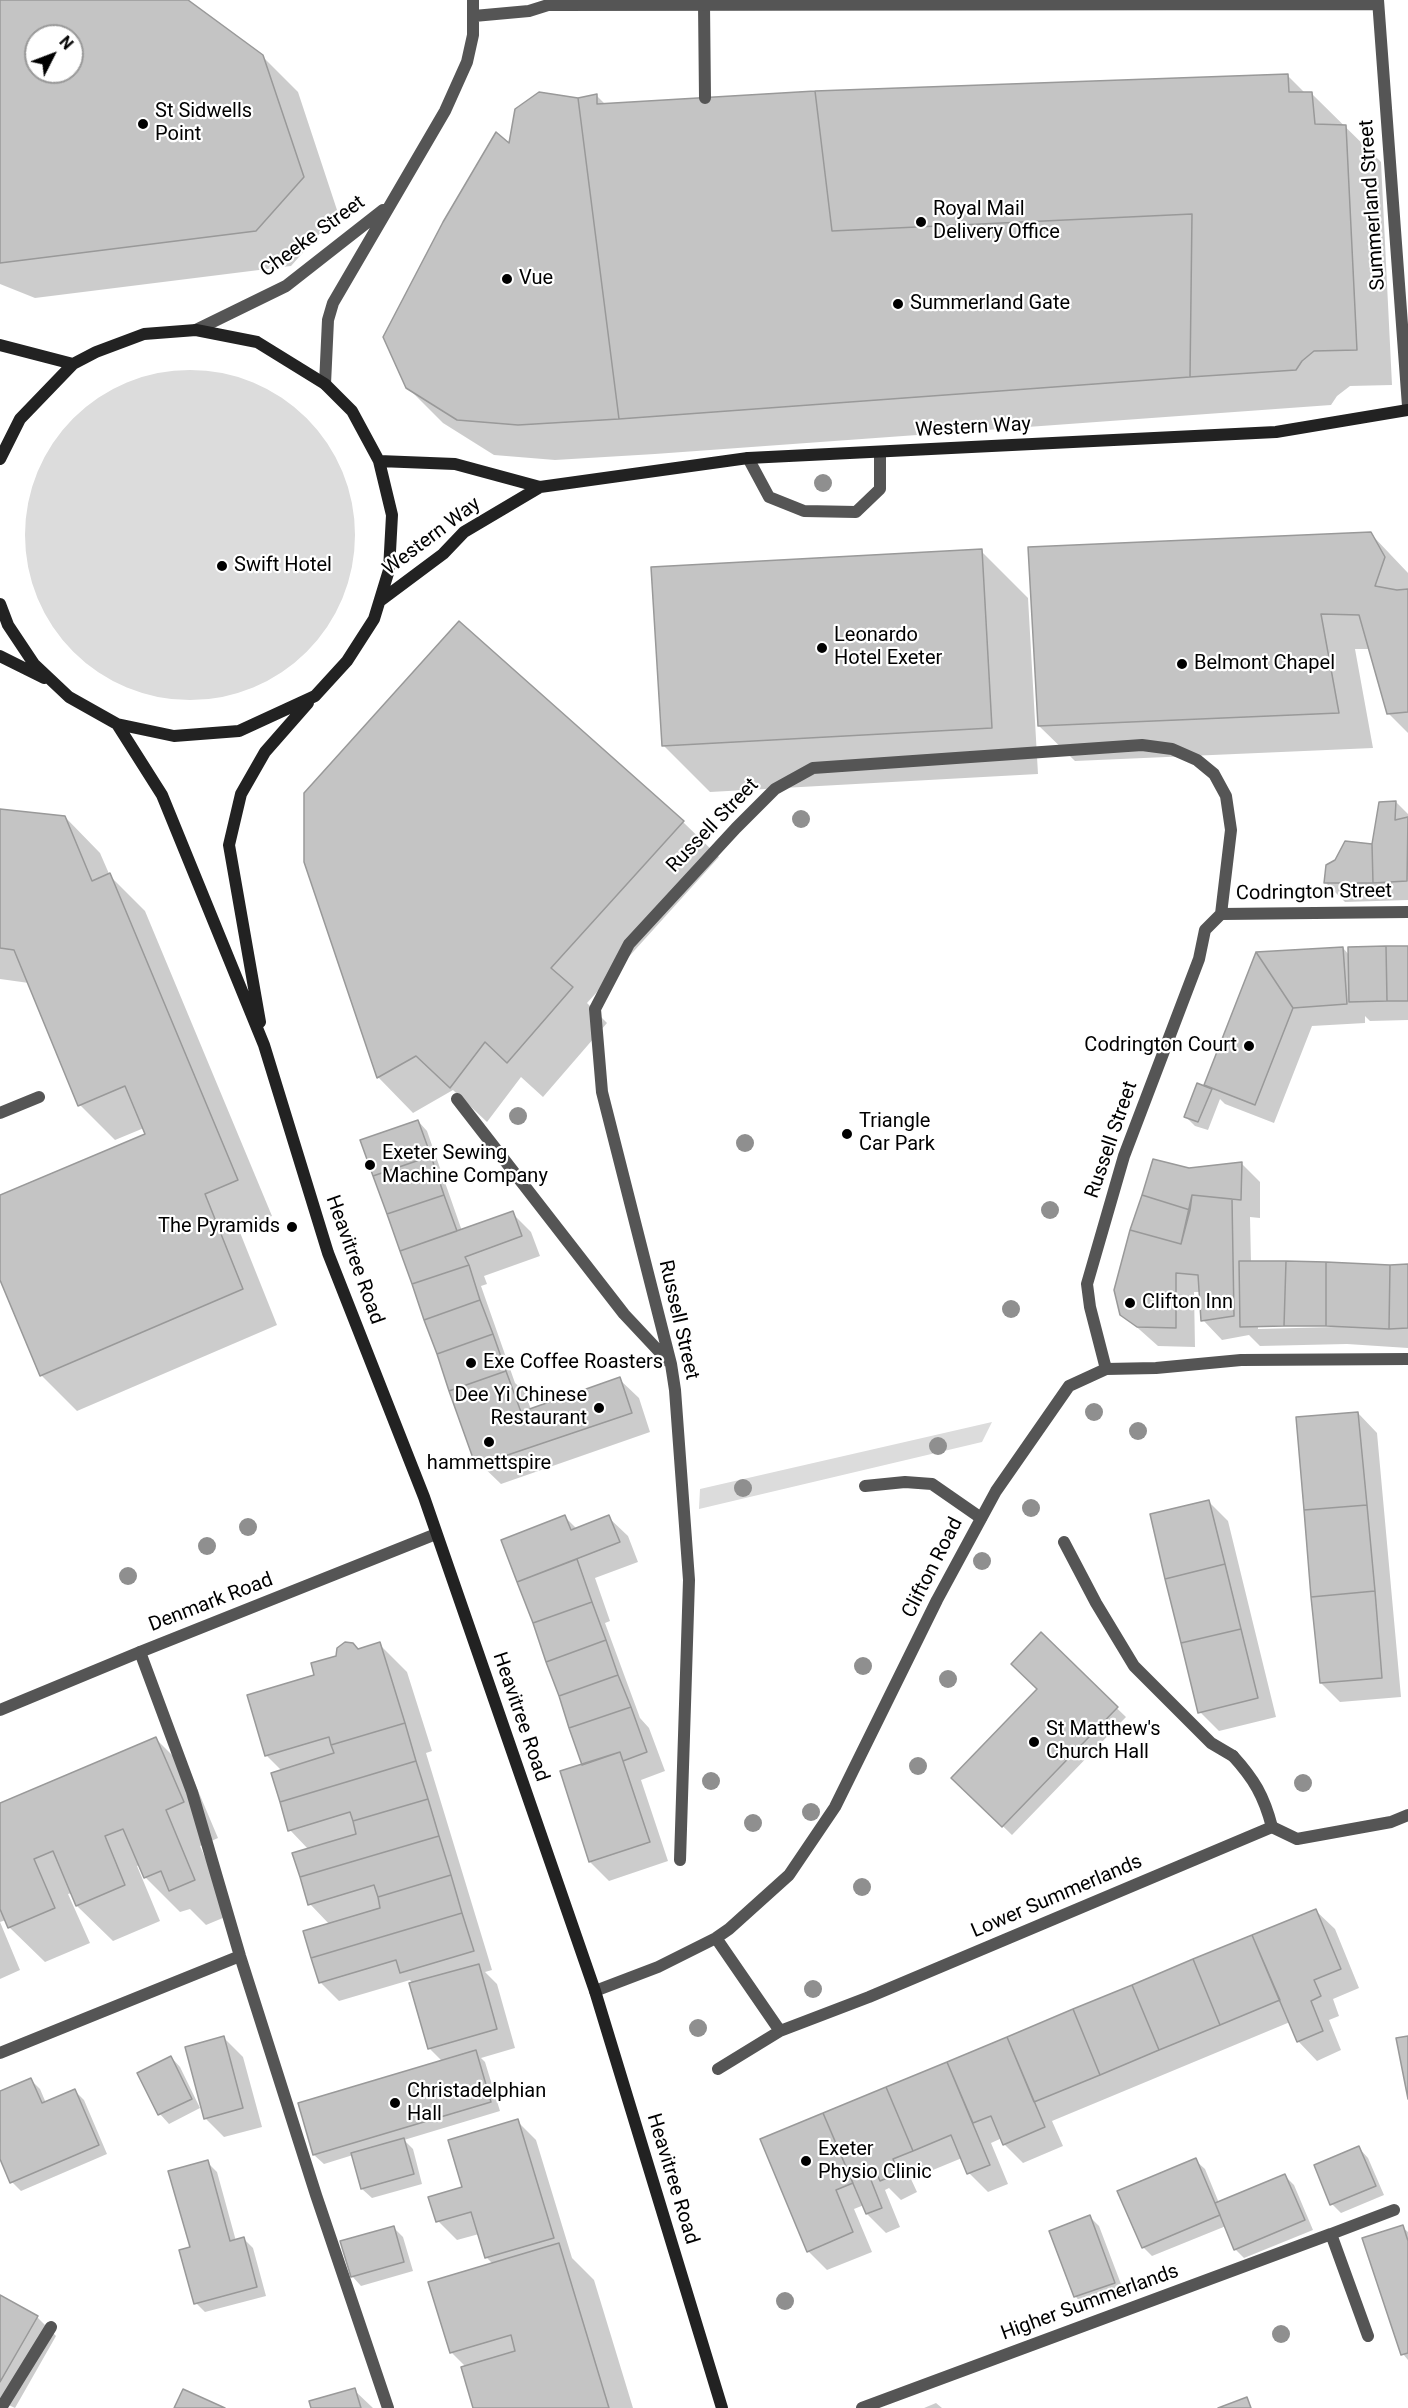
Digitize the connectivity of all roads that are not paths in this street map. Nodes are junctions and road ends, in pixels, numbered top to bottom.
1 (473, 0) edge
2 (1378, 2) edge
3 (704, 4) junction
4 (474, 16) junction
5 (705, 98) dead end
6 (388, 206) junction
7 (196, 330) junction
8 (0, 345) edge
9 (73, 364) junction
10 (325, 384) junction
11 (1408, 408) edge
12 (880, 453) junction
13 (748, 458) junction
14 (0, 459) edge
15 (379, 461) junction
16 (540, 487) junction
17 (380, 601) junction
18 (0, 604) edge
19 (0, 656) edge
20 (53, 682) junction
21 (315, 696) junction
22 (117, 724) junction
23 (1408, 912) edge
24 (1221, 914) junction
25 (264, 1045) junction
26 (39, 1097) dead end
27 (457, 1099) dead end
28 (0, 1113) edge
29 (1408, 1359) edge
30 (671, 1364) junction
31 (1106, 1369) junction
32 (865, 1486) dead end
33 (981, 1518) junction
34 (436, 1534) junction
35 (1064, 1542) dead end
36 (140, 1652) junction
37 (0, 1710) edge
38 (1408, 1815) edge
39 (1272, 1827) junction
40 (680, 1860) dead end
41 (716, 1938) junction
42 (240, 1956) junction
43 (595, 1991) junction
44 (780, 2031) junction
45 (0, 2053) edge
46 (718, 2068) dead end
47 (1394, 2210) dead end
48 (1331, 2234) junction
49 (51, 2327) dead end
50 (1368, 2336) dead end
51 (1, 2408) edge
52 (388, 2408) edge
53 (722, 2408) edge
54 (862, 2408) edge

1 - 4 street, Cheeke Street
2 - 3 street
2 - 11 street, Summerland Street
3 - 4 street
3 - 5 street
4 - 6 street, Cheeke Street
6 - 7 street, Cheeke Street
6 - 10 street, Cheeke Street
7 - 9 main road, Heavitree Road
7 - 10 main road, Heavitree Road
8 - 9 main road
9 - 14 main road, Heavitree Road
10 - 15 main road, Heavitree Road
11 - 12 main road, Western Way
12 - 13 main road, Western Way
12 - 13 street
13 - 16 main road, Western Way
15 - 16 main road, Western Way
15 - 17 main road, Heavitree Road
16 - 17 main road, Western Way
17 - 21 main road, Heavitree Road
18 - 20 main road
19 - 20 main road
20 - 22 main road
21 - 22 main road
21 - 25 main road, Heavitree Road
22 - 25 main road, Heavitree Road
23 - 24 street, Codrington Street
24 - 30 street, Russell Street
24 - 31 street, Russell Street
25 - 34 main road, Heavitree Road
26 - 28 street
27 - 30 street
29 - 31 street, Clifton Road
30 - 40 street, Russell Street
31 - 33 street, Clifton Road
32 - 33 street
33 - 41 street, Clifton Road
34 - 36 street, Denmark Road
34 - 43 main road, Heavitree Road
35 - 39 street
36 - 37 street, Denmark Road
36 - 42 street
38 - 39 street
39 - 44 street, Lower Summerlands
41 - 43 street, Clifton Road
41 - 44 street
42 - 45 street
42 - 52 street
43 - 53 main road, Heavitree Road
44 - 46 street, Lower Summerlands
47 - 48 street, Higher Summerlands
48 - 50 street
48 - 54 street, Higher Summerlands
49 - 51 street

